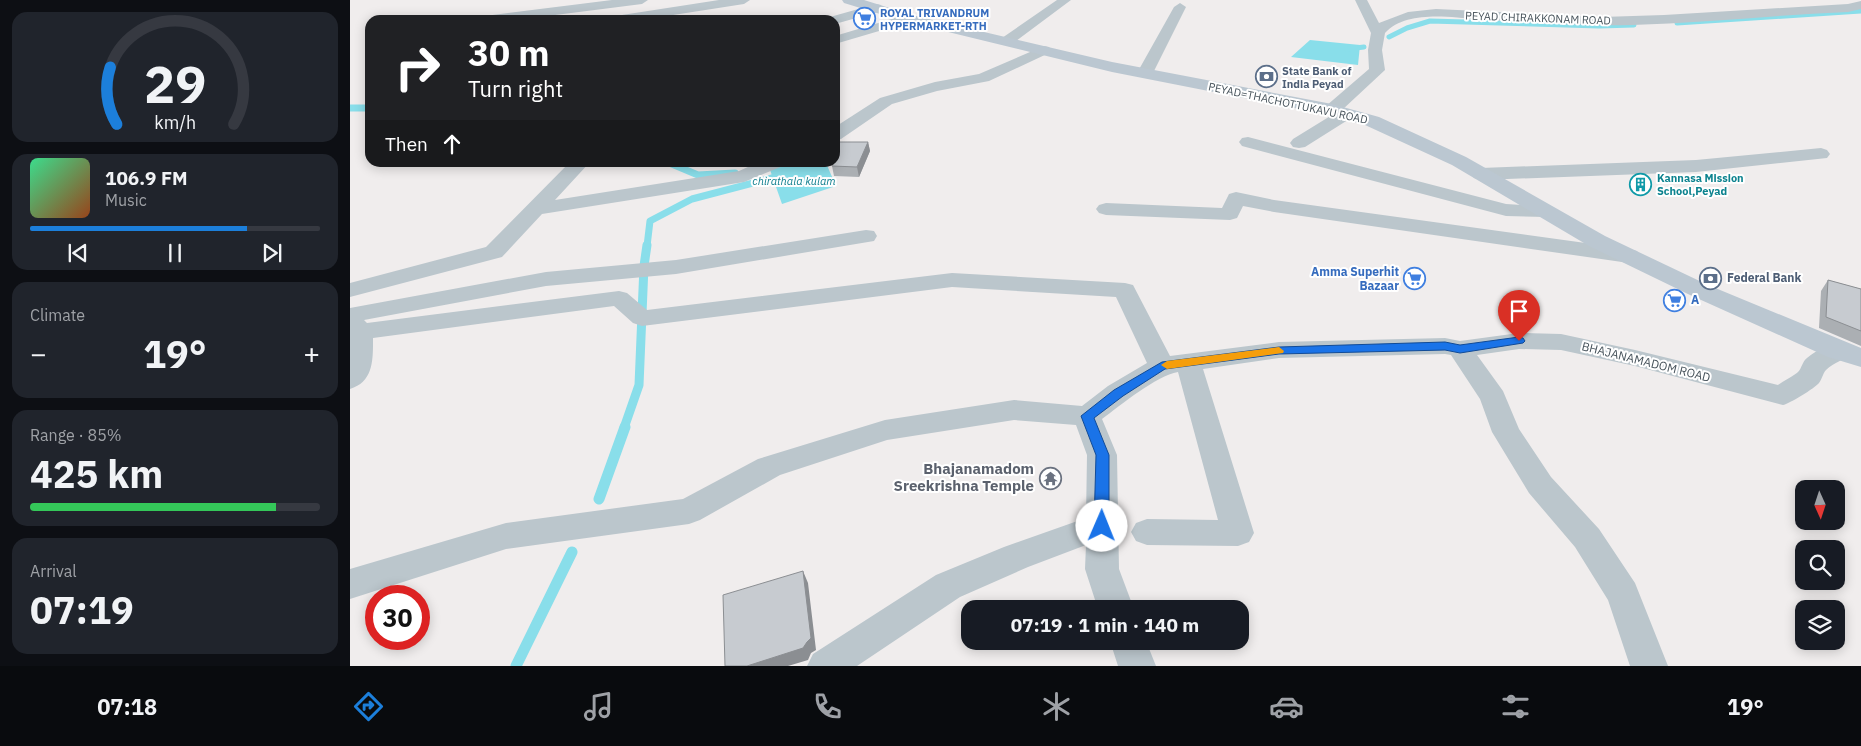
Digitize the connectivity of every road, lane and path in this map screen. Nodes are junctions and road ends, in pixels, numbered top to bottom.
1 (642, 0) edge
2 (744, 0) edge
3 (851, 0) edge
4 (1065, 0) edge
5 (1361, 0) edge
6 (1705, 4) dead end
7 (1861, 4) edge
8 (1180, 7) dead end
9 (876, 8) junction
10 (524, 15) edge
11 (648, 15) edge
12 (1725, 15) junction
13 (908, 18) junction
14 (840, 19) edge
15 (1377, 32) junction
16 (840, 38) edge
17 (1007, 41) junction
18 (1044, 50) junction
19 (1145, 73) junction
20 (1339, 112) junction
21 (840, 133) edge
22 (1248, 142) dead end
23 (1299, 143) dead end
24 (1822, 154) dead end
25 (576, 167) edge
26 (765, 167) edge
27 (1481, 174) junction
28 (537, 209) junction
29 (1106, 209) dead end
30 (1546, 211) junction
31 (866, 236) dead end
32 (1629, 256) junction
33 (350, 290) edge
34 (354, 321) edge
35 (1448, 348) junction
36 (1850, 354) edge
37 (1175, 364) junction
38 (350, 380) edge
39 (1087, 416) junction
40 (1102, 526) junction
41 (1147, 532) dead end
42 (350, 584) edge
43 (1113, 600) edge
44 (1131, 650) edge
45 (826, 666) edge
46 (1137, 666) edge
47 (1650, 666) edge

1 - 10 street
2 - 11 street
3 - 9 main road, PEYAD=THACHOTTUKAVU ROAD
4 - 17 street
5 - 15 street
6 - 12 street
7 - 12 street, PEYAD CHIRAKKONAM ROAD
8 - 19 street
9 - 13 main road, PEYAD=THACHOTTUKAVU ROAD
9 - 14 street
12 - 15 street, PEYAD CHIRAKKONAM ROAD
13 - 16 street
13 - 17 main road, PEYAD=THACHOTTUKAVU ROAD
15 - 20 street
17 - 18 main road, PEYAD=THACHOTTUKAVU ROAD
18 - 19 main road, PEYAD=THACHOTTUKAVU ROAD
18 - 21 street
19 - 20 main road, PEYAD=THACHOTTUKAVU ROAD
20 - 23 street
20 - 27 main road, PEYAD=THACHOTTUKAVU ROAD
22 - 30 street
24 - 27 street
25 - 28 street
26 - 28 street
27 - 30 main road, PEYAD=THACHOTTUKAVU ROAD
28 - 33 street
29 - 32 street
30 - 32 main road, PEYAD=THACHOTTUKAVU ROAD
31 - 34 street
32 - 36 main road, PEYAD=THACHOTTUKAVU ROAD
34 - 37 street
34 - 38 street
35 - 36 street, BHAJANAMADOM ROAD
35 - 37 street, BHAJANAMADOM ROAD
35 - 47 street
37 - 39 street
37 - 41 street
39 - 40 street
39 - 42 street
40 - 43 street
40 - 45 street
44 - 46 street

